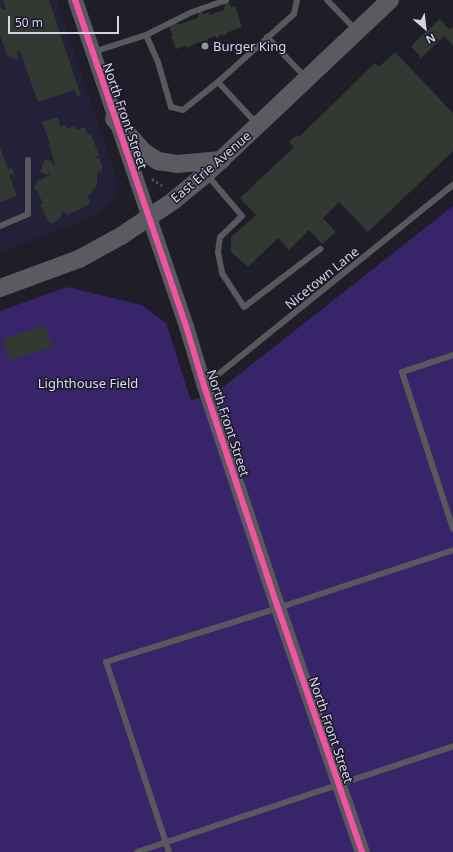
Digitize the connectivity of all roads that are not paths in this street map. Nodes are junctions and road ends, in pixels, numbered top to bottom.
1 (74, 0) edge
2 (226, 0) edge
3 (297, 0) edge
4 (327, 0) edge
5 (390, 0) edge
6 (357, 31) junction
7 (146, 35) junction
8 (267, 38) junction
9 (92, 52) junction
10 (307, 79) junction
11 (218, 82) junction
12 (114, 119) junction
13 (258, 125) junction
14 (28, 160) dead end
15 (222, 160) junction
16 (206, 174) junction
17 (453, 185) edge
18 (148, 219) junction
19 (0, 226) edge
20 (320, 249) dead end
21 (0, 288) edge
22 (453, 354) edge
23 (204, 386) junction
24 (453, 529) edge
25 (453, 550) edge
26 (278, 608) junction
27 (453, 746) edge
28 (337, 784) junction
29 (166, 842) junction
30 (137, 852) edge
31 (169, 852) edge
32 (362, 852) edge

1 - 9 street, North Front Street
2 - 7 lane
3 - 8 lane
4 - 6 lane
5 - 6 main road, East Erie Avenue
6 - 10 main road, East Erie Avenue
7 - 9 lane
7 - 11 lane
8 - 10 lane
8 - 11 lane
9 - 12 street, North Front Street
10 - 13 main road, East Erie Avenue
11 - 13 lane
12 - 15 main road
12 - 18 street, North Front Street
13 - 15 main road, East Erie Avenue
14 - 19 lane
15 - 16 main road, East Erie Avenue
16 - 18 main road, East Erie Avenue
16 - 20 lane
17 - 23 lane, Nicetown Lane
18 - 21 main road, East Erie Avenue
18 - 23 street, North Front Street
22 - 24 lane
23 - 26 street, North Front Street
25 - 26 lane
26 - 28 street, North Front Street
26 - 29 lane
27 - 28 lane
28 - 29 lane
28 - 32 street, North Front Street
29 - 30 lane
29 - 31 lane

